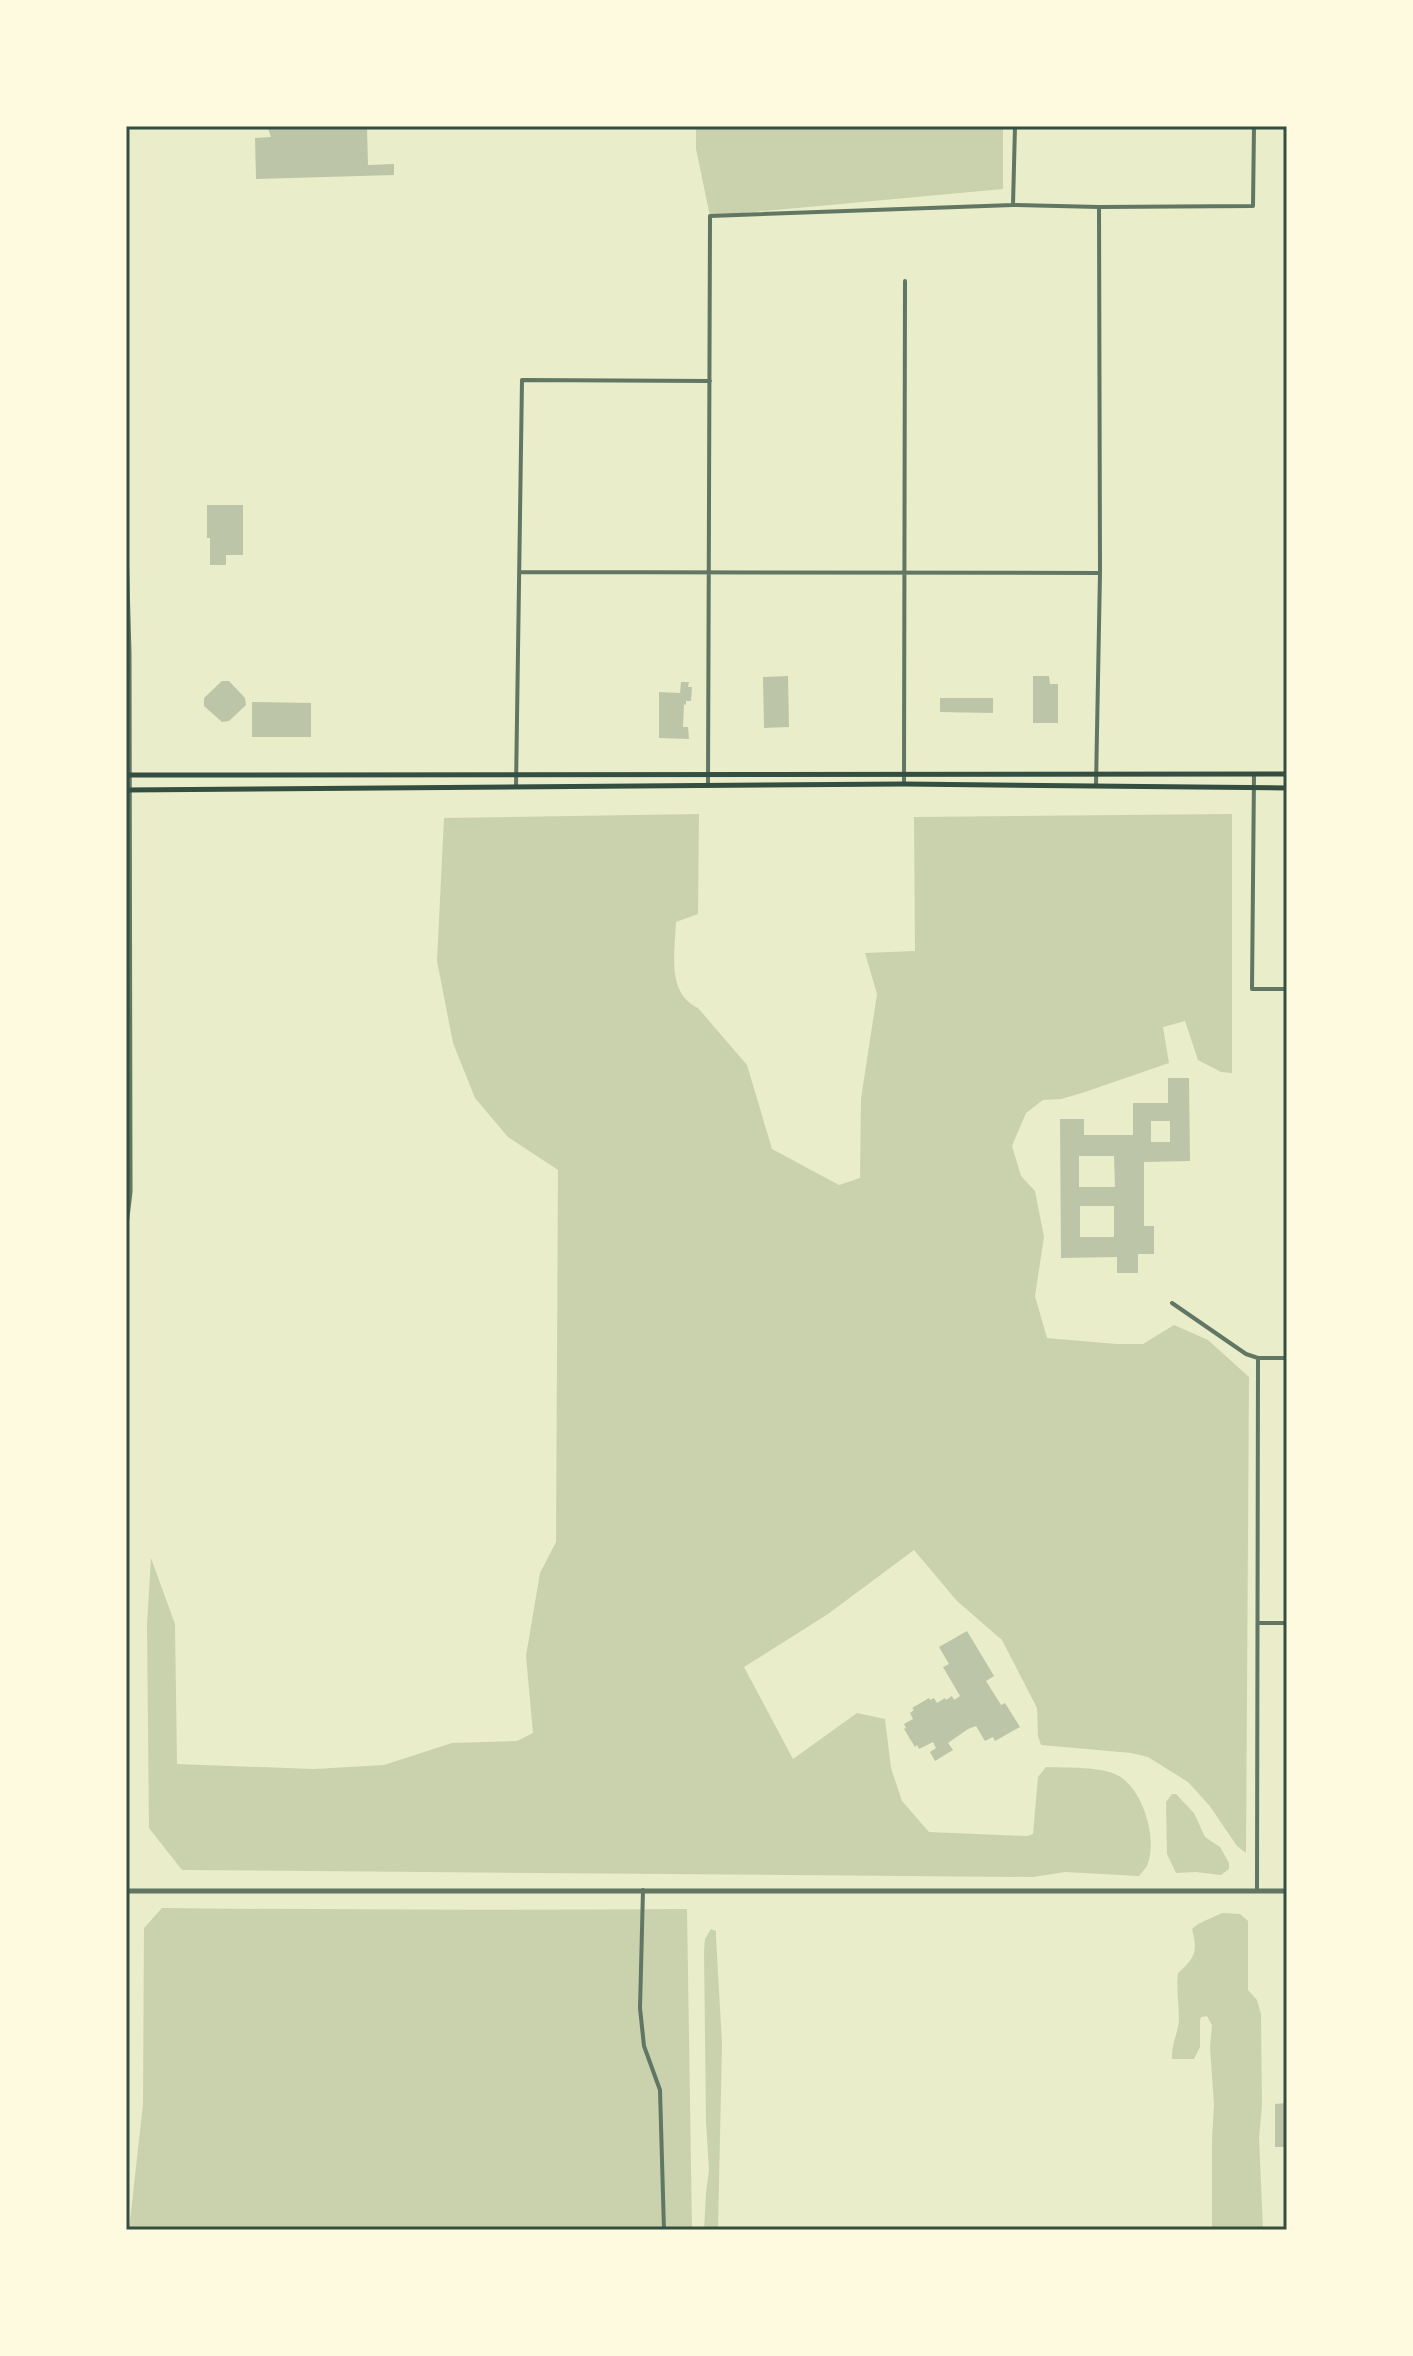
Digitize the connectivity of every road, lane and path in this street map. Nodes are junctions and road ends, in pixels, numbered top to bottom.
1 (1015, 126) edge
2 (1254, 126) edge
3 (1013, 205) junction
4 (1099, 207) junction
5 (905, 281) dead end
6 (710, 381) junction
7 (126, 547) edge
8 (906, 571) junction
9 (520, 572) junction
10 (1100, 573) junction
11 (710, 574) junction
12 (708, 774) junction
13 (904, 774) junction
14 (1096, 774) junction
15 (1254, 774) junction
16 (1287, 774) edge
17 (127, 775) edge
18 (516, 775) junction
19 (904, 784) junction
20 (708, 786) junction
21 (516, 787) junction
22 (1096, 788) junction
23 (1254, 788) junction
24 (1287, 788) edge
25 (127, 790) edge
26 (1287, 989) edge
27 (126, 1226) edge
28 (1172, 1303) dead end
29 (1258, 1358) junction
30 (1287, 1358) edge
31 (1259, 1623) junction
32 (1287, 1623) edge
33 (643, 1890) junction
34 (1257, 1890) junction
35 (126, 1891) edge
36 (1287, 1891) edge
37 (126, 2045) edge
38 (126, 2109) edge
39 (664, 2230) edge

1 - 3 street
2 - 4 street
3 - 4 street
3 - 6 street
4 - 10 street
5 - 8 street
6 - 9 street
6 - 11 street
7 - 17 street
8 - 10 street
8 - 11 street
8 - 13 street
9 - 11 street
9 - 18 street
10 - 14 street
11 - 12 street
12 - 13 main road
12 - 18 main road
12 - 20 street
13 - 14 main road
13 - 19 street
14 - 15 main road
14 - 22 street
15 - 16 main road
15 - 23 street
17 - 18 main road
17 - 25 street
18 - 21 street
19 - 20 main road
19 - 22 main road
20 - 21 main road
21 - 25 main road
22 - 23 main road
23 - 24 main road
23 - 26 street
25 - 27 street
28 - 29 street
29 - 30 street
29 - 31 street
31 - 32 street
31 - 34 street
33 - 34 street
33 - 35 street
33 - 39 street
34 - 36 street
37 - 38 street

